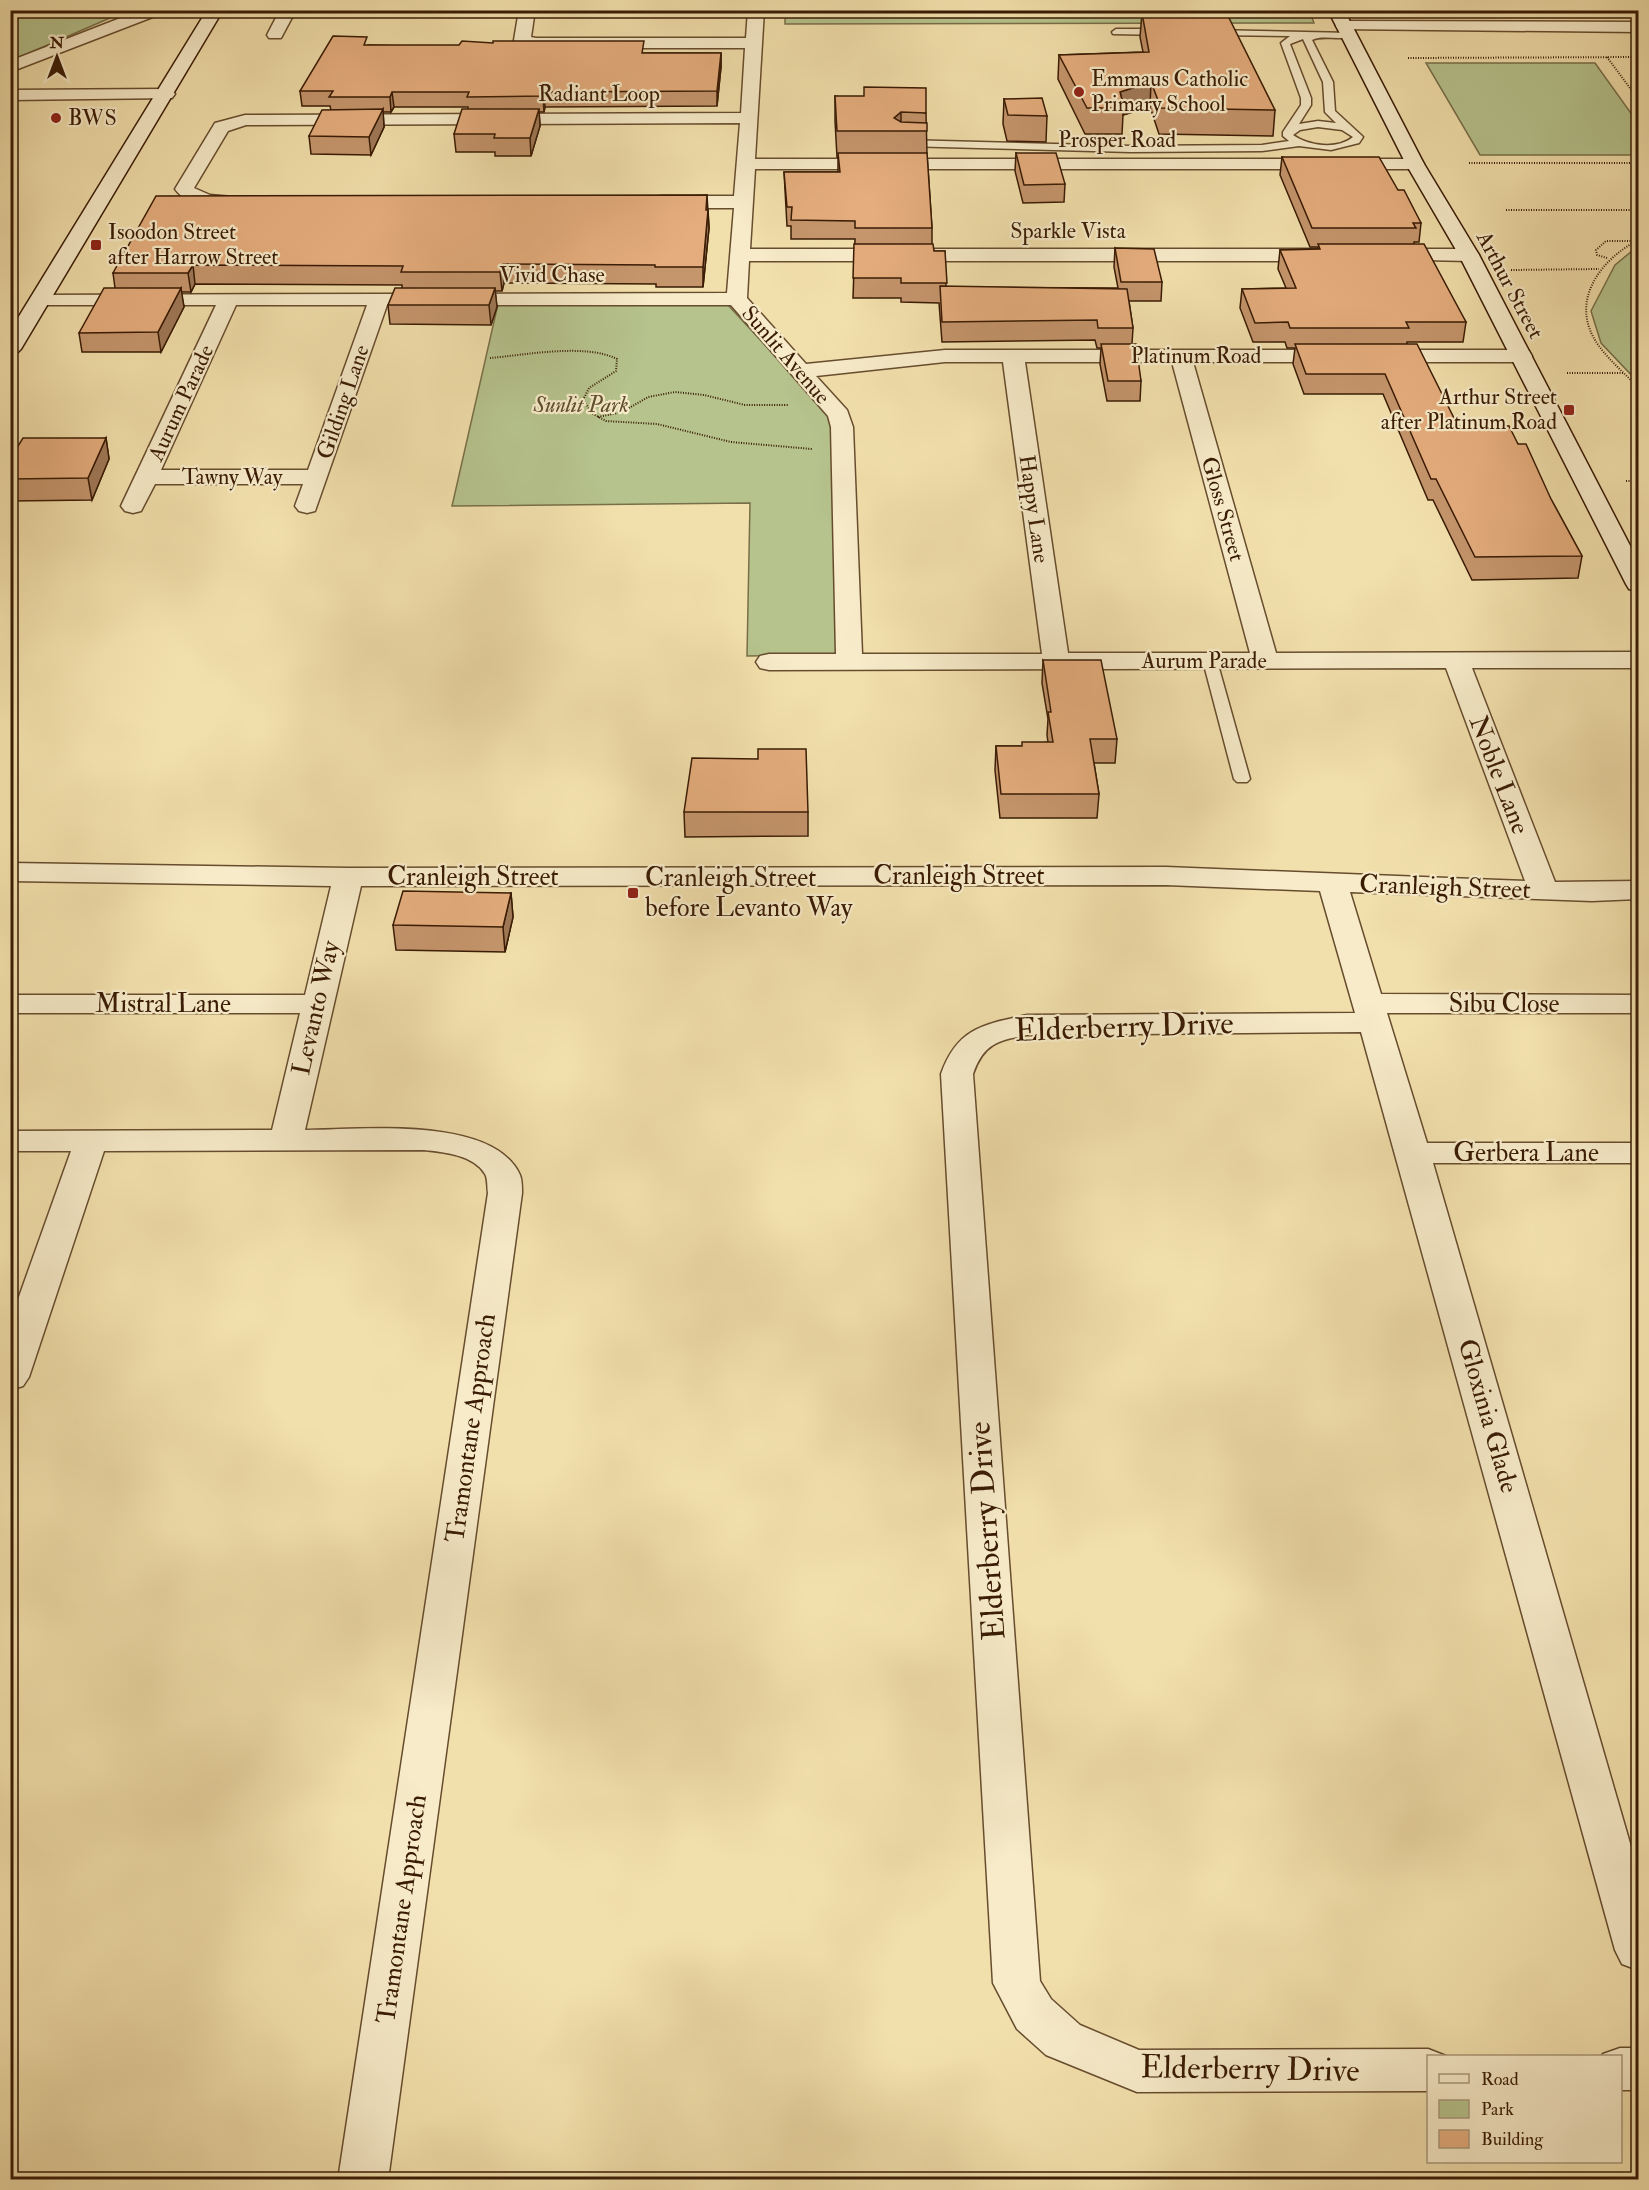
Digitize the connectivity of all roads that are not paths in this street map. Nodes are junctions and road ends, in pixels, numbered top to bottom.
1 (157, 10) edge
2 (216, 10) edge
3 (288, 10) edge
4 (527, 10) edge
5 (756, 10) edge
6 (1586, 10) edge
7 (1343, 24) edge
8 (1598, 27) junction
9 (1638, 27) edge
10 (1116, 32) dead end
11 (1170, 32) edge
12 (1203, 32) edge
13 (1317, 34) junction
14 (275, 35) dead end
15 (753, 43) junction
16 (10, 67) edge
17 (166, 94) junction
18 (10, 95) edge
19 (749, 118) junction
20 (1291, 129) junction
21 (1350, 130) junction
22 (901, 143) edge
23 (1299, 143) junction
24 (746, 164) junction
25 (1415, 164) junction
26 (254, 202) edge
27 (648, 202) edge
28 (744, 202) junction
29 (740, 255) junction
30 (1342, 255) edge
31 (1366, 255) edge
32 (1473, 262) junction
33 (42, 299) junction
34 (229, 299) junction
35 (379, 299) junction
36 (737, 299) junction
37 (10, 349) edge
38 (1013, 356) junction
39 (1181, 356) junction
40 (1521, 356) junction
41 (801, 371) junction
42 (146, 477) junction
43 (317, 477) junction
44 (133, 506) dead end
45 (307, 506) dead end
46 (1638, 584) edge
47 (1638, 660) edge
48 (1210, 661) junction
49 (1265, 661) junction
50 (1456, 661) junction
51 (769, 662) dead end
52 (849, 662) junction
53 (1056, 662) junction
54 (1242, 779) dead end
55 (10, 872) edge
56 (111, 874) junction
57 (348, 877) junction
58 (10, 883) edge
59 (1333, 884) junction
60 (1543, 890) junction
61 (1638, 890) edge
62 (1592, 892) junction
63 (1638, 900) edge
64 (10, 1004) edge
65 (316, 1004) junction
66 (1638, 1004) edge
67 (1372, 1013) junction
68 (286, 1140) junction
69 (10, 1141) edge
70 (91, 1142) junction
71 (1413, 1153) junction
72 (1638, 1153) edge
73 (10, 1377) edge
74 (1638, 1950) edge
75 (1622, 2069) edge
76 (1638, 2069) edge
77 (1427, 2070) edge
78 (363, 2180) edge

1 - 16 street
2 - 17 street
3 - 14 street
4 - 15 street
5 - 15 street, Sunlit Avenue
6 - 8 street
7 - 8 street
7 - 13 lane
7 - 25 street, Arthur Street
8 - 9 street
10 - 11 lane
12 - 13 lane
13 - 20 lane
13 - 21 lane
15 - 19 street, Sunlit Avenue
17 - 18 street
17 - 33 street
19 - 24 street, Sunlit Avenue
19 - 26 street, Radiant Loop
20 - 21 lane
20 - 23 lane
21 - 23 lane
22 - 23 lane
24 - 25 street, Prosper Road
24 - 28 street, Sunlit Avenue
25 - 32 street, Arthur Street
27 - 28 street
28 - 29 street, Sunlit Avenue
29 - 30 street, Sparkle Vista
29 - 36 street, Sunlit Avenue
31 - 32 street
32 - 40 street, Arthur Street
33 - 34 street, Vivid Chase
33 - 37 street
34 - 35 street, Vivid Chase
34 - 42 street, Aurum Parade
35 - 36 street, Vivid Chase
35 - 43 street, Gilding Lane
36 - 41 street, Sunlit Avenue
38 - 39 street, Platinum Road
38 - 41 street, Platinum Road
38 - 53 street, Happy Lane
39 - 40 street, Platinum Road
39 - 49 street, Gloss Street
40 - 46 street, Arthur Street
41 - 52 street, Sunlit Avenue
42 - 43 street, Tawny Way
42 - 44 street, Aurum Parade
43 - 45 street, Gilding Lane
47 - 50 street, Aurum Parade
48 - 49 street, Aurum Parade
48 - 53 street, Aurum Parade
48 - 54 lane
49 - 50 street, Aurum Parade
50 - 60 street, Noble Lane
51 - 52 street, Aurum Parade
52 - 53 street, Aurum Parade
55 - 56 street, Cranleigh Street
56 - 57 street, Cranleigh Street
56 - 58 street, Cranleigh Street
57 - 59 street, Cranleigh Street
57 - 65 street, Levanto Way
59 - 60 street, Cranleigh Street
59 - 67 street, Gloxinia Glade
60 - 62 street, Cranleigh Street
61 - 62 street, Cranleigh Street
62 - 63 street, Cranleigh Street
64 - 65 street, Mistral Lane
65 - 68 street, Levanto Way
66 - 67 street, Sibu Close
67 - 71 street, Gloxinia Glade
67 - 77 street, Elderberry Drive
68 - 70 street, Tramontane Approach
68 - 78 street, Tramontane Approach
69 - 70 street, Tramontane Approach
70 - 73 street
71 - 72 street, Gerbera Lane
71 - 74 street, Gloxinia Glade
75 - 76 street

